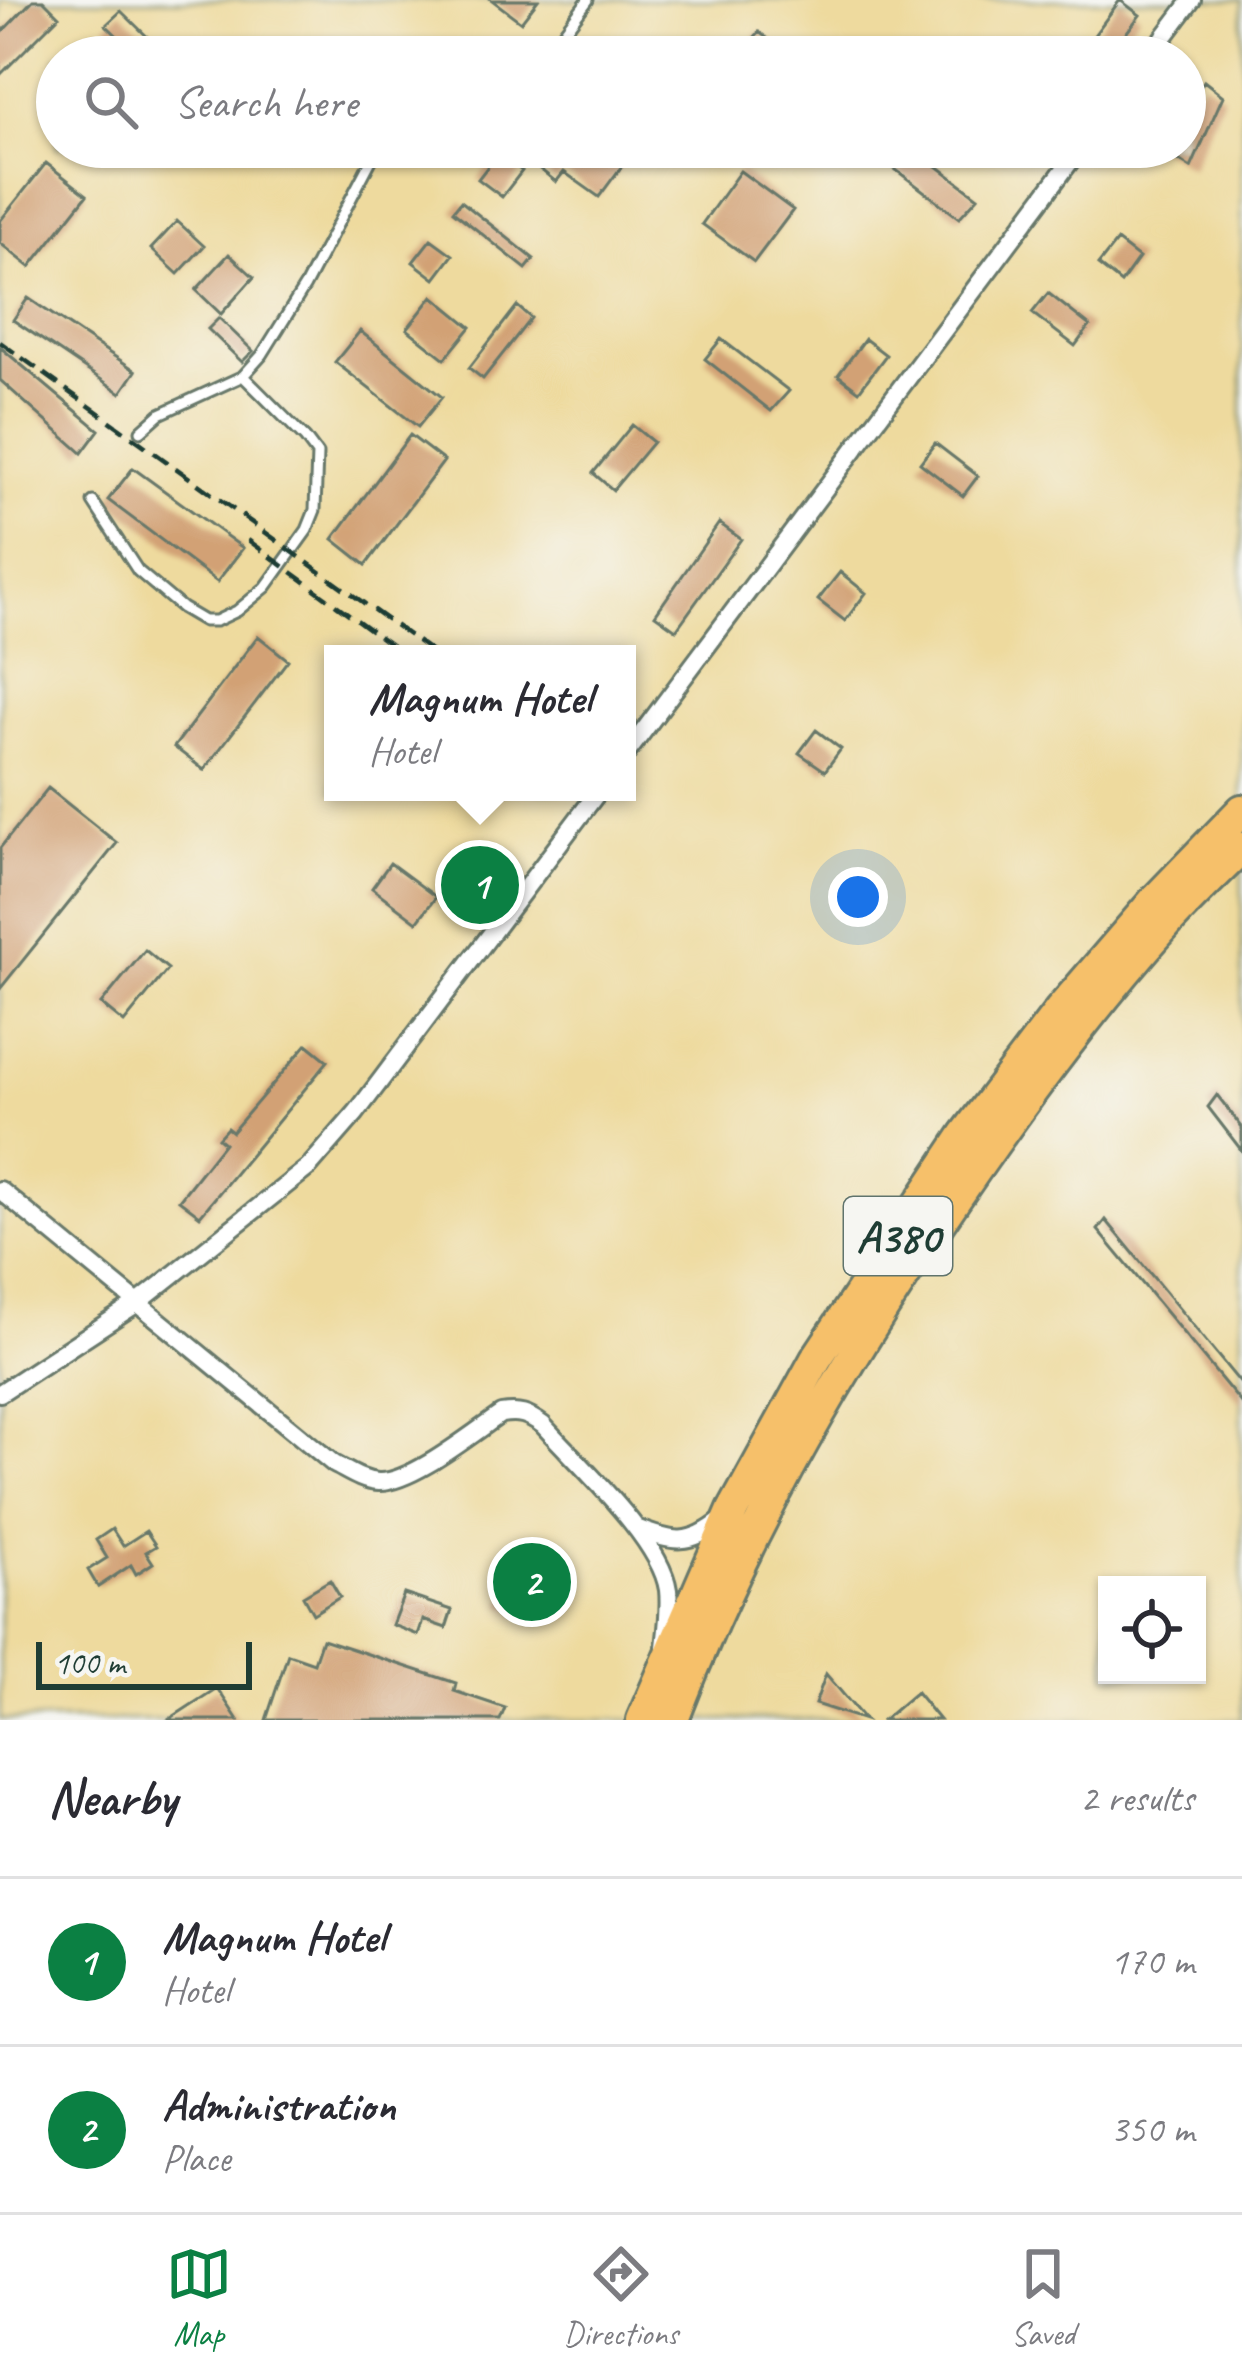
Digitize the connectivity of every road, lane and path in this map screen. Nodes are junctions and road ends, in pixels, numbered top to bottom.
1 (588, 0) edge
2 (1192, 0) edge
3 (561, 36) edge
4 (1165, 36) edge
5 (368, 168) edge
6 (1066, 168) edge
7 (243, 376) junction
8 (141, 430) dead end
9 (93, 502) dead end
10 (636, 741) edge
11 (591, 801) edge
12 (1242, 810) edge
13 (1242, 852) edge
14 (0, 1190) edge
15 (139, 1302) junction
16 (0, 1393) edge
17 (804, 1411) junction
18 (733, 1510) junction
19 (636, 1527) junction
20 (661, 1676) junction
21 (642, 1720) edge
22 (673, 1720) edge

1 - 3 lane
2 - 4 street
5 - 7 lane
6 - 10 street
7 - 8 lane
7 - 9 lane
11 - 15 street
12 - 17 highway, A380
13 - 17 highway, A380
14 - 15 street
15 - 16 street
15 - 19 street
17 - 18 highway, A380
17 - 22 highway, A380
18 - 19 street
18 - 20 highway, A380
19 - 20 street
20 - 21 highway, A380

